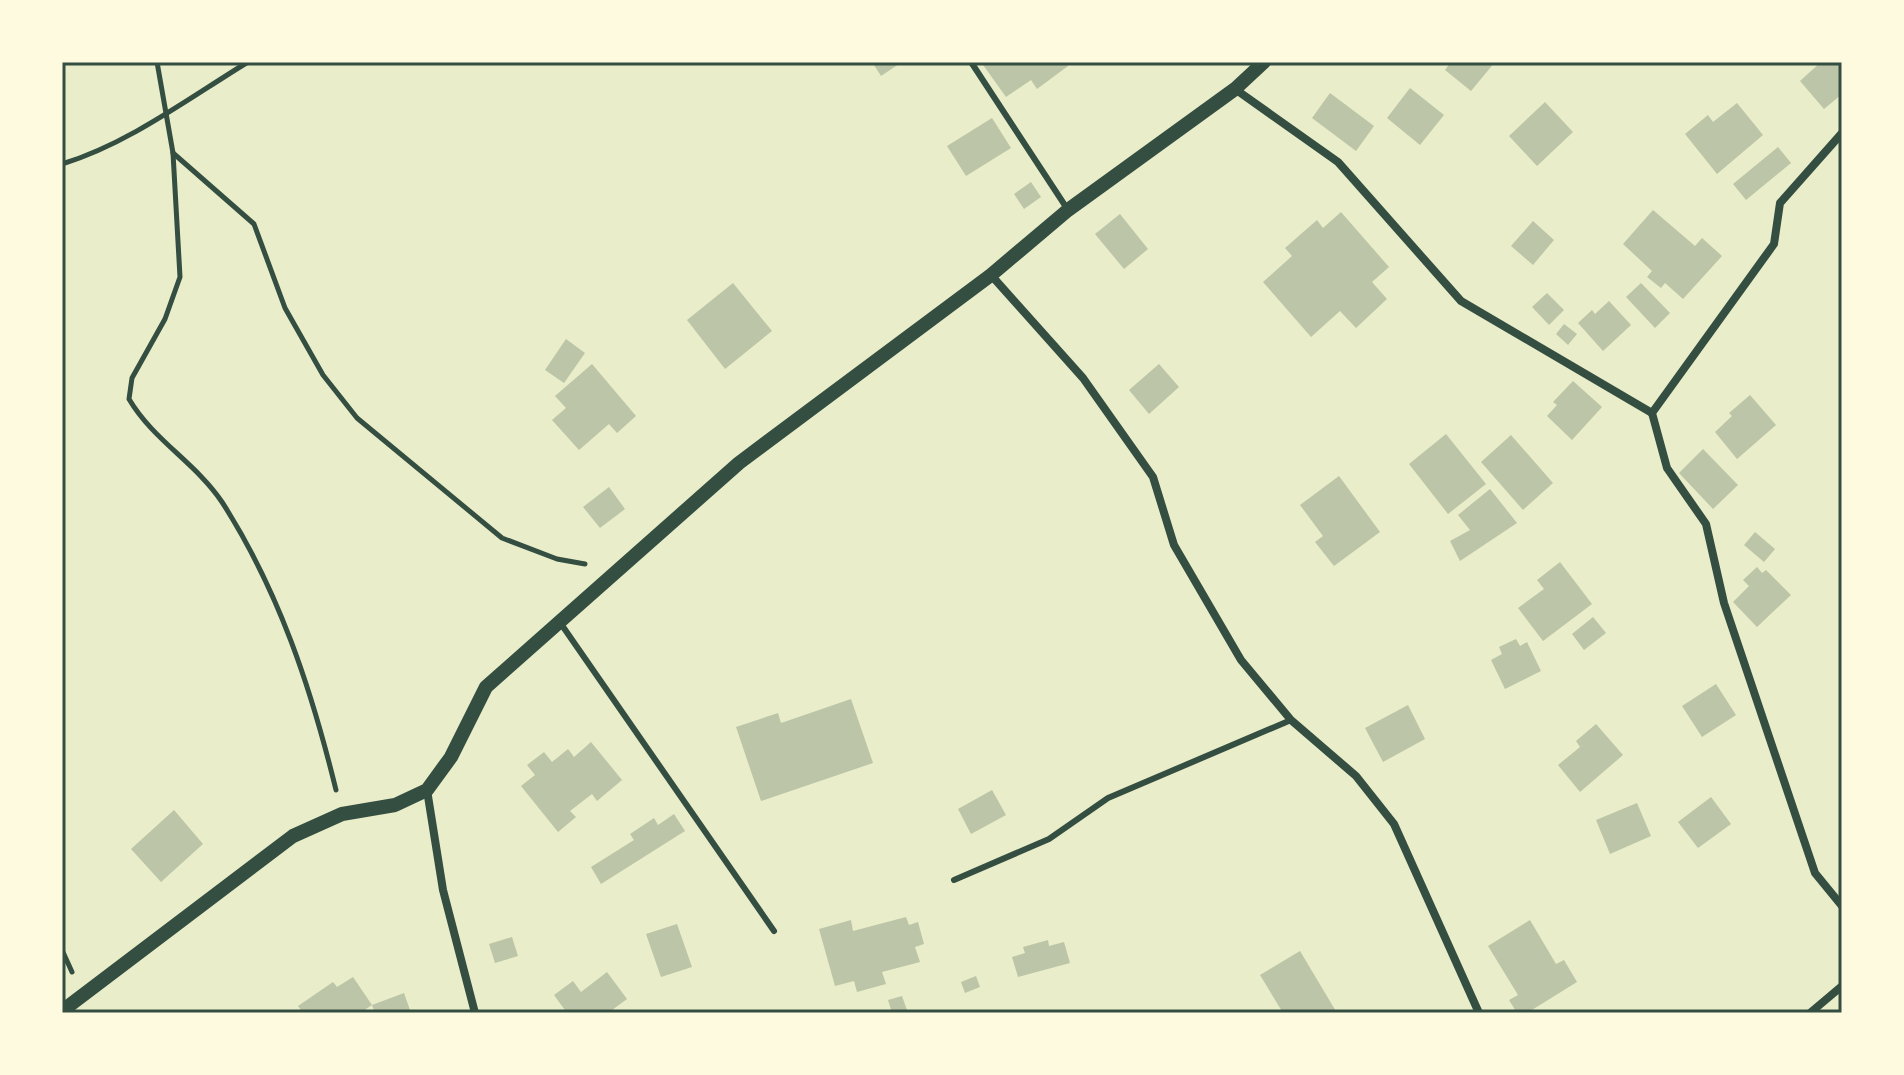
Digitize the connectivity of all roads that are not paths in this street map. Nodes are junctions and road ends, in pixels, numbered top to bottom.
1 (971, 62) edge
2 (1264, 62) edge
3 (1235, 89) junction
4 (1842, 133) edge
5 (1068, 210) junction
6 (991, 275) junction
7 (1652, 413) junction
8 (559, 621) junction
9 (1291, 720) junction
10 (427, 790) junction
11 (954, 880) dead end
12 (1842, 906) edge
13 (774, 931) dead end
14 (1842, 986) edge
15 (62, 1011) edge
16 (475, 1013) edge
17 (1479, 1013) edge
18 (1810, 1013) edge

1 - 5 lane
2 - 3 street
3 - 5 street
3 - 7 street
4 - 7 street
5 - 6 street
6 - 8 street
6 - 9 street
7 - 12 street
8 - 10 street
8 - 13 lane
9 - 11 lane
9 - 17 street
10 - 15 street
10 - 16 street
14 - 18 street

